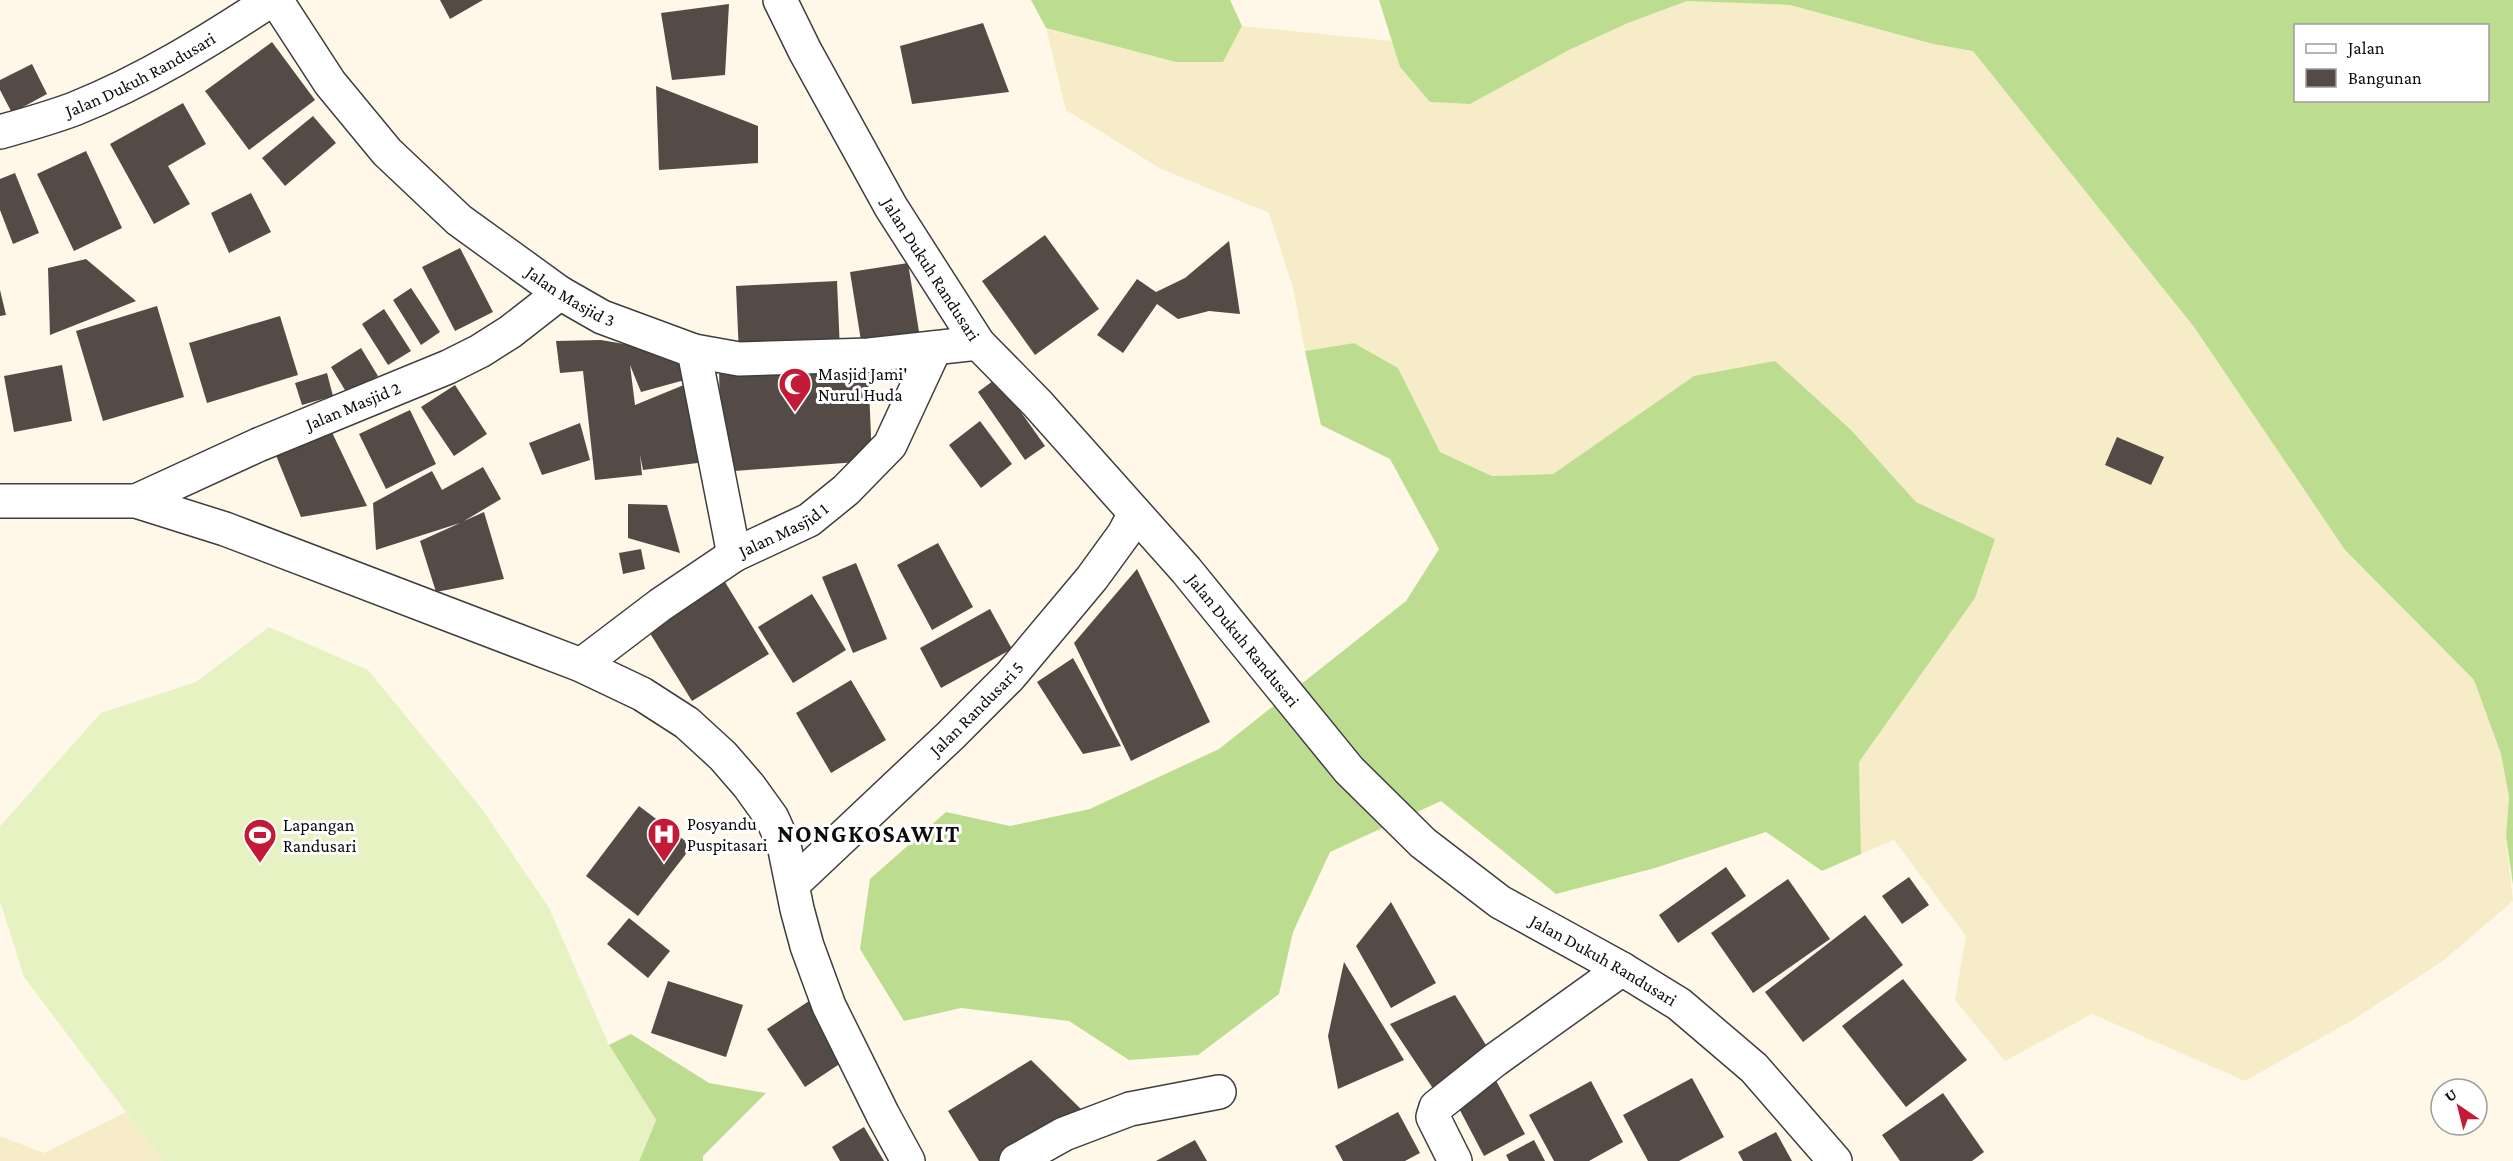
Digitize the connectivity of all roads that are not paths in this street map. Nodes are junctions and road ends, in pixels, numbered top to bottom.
1 (271, 0) edge
2 (276, 0) edge
3 (780, 0) edge
4 (0, 132) edge
5 (560, 293) junction
6 (978, 343) junction
7 (935, 348) junction
8 (694, 351) junction
9 (0, 501) edge
10 (136, 501) junction
11 (1135, 513) junction
12 (734, 555) junction
13 (581, 665) junction
14 (793, 884) junction
15 (1622, 969) junction
16 (1219, 1092) dead end
17 (908, 1161) edge
18 (1016, 1161) edge
19 (1455, 1161) edge
20 (1835, 1161) edge

1 - 4 street, Jalan Dukuh Randusari
2 - 5 street, Jalan Masjid 3
3 - 6 street, Jalan Dukuh Randusari
5 - 8 street, Jalan Masjid 3
5 - 10 street, Jalan Masjid 2
6 - 7 street, Jalan Masjid 3
6 - 11 street, Jalan Dukuh Randusari
7 - 8 street, Jalan Masjid 3
7 - 12 street, Jalan Masjid 1
8 - 12 street
9 - 10 street
10 - 13 street
11 - 14 street, Jalan Randusari 5
11 - 15 street, Jalan Dukuh Randusari
12 - 13 street, Jalan Masjid 1
13 - 14 street
14 - 17 street
15 - 19 street
15 - 20 street, Jalan Dukuh Randusari
16 - 18 street

